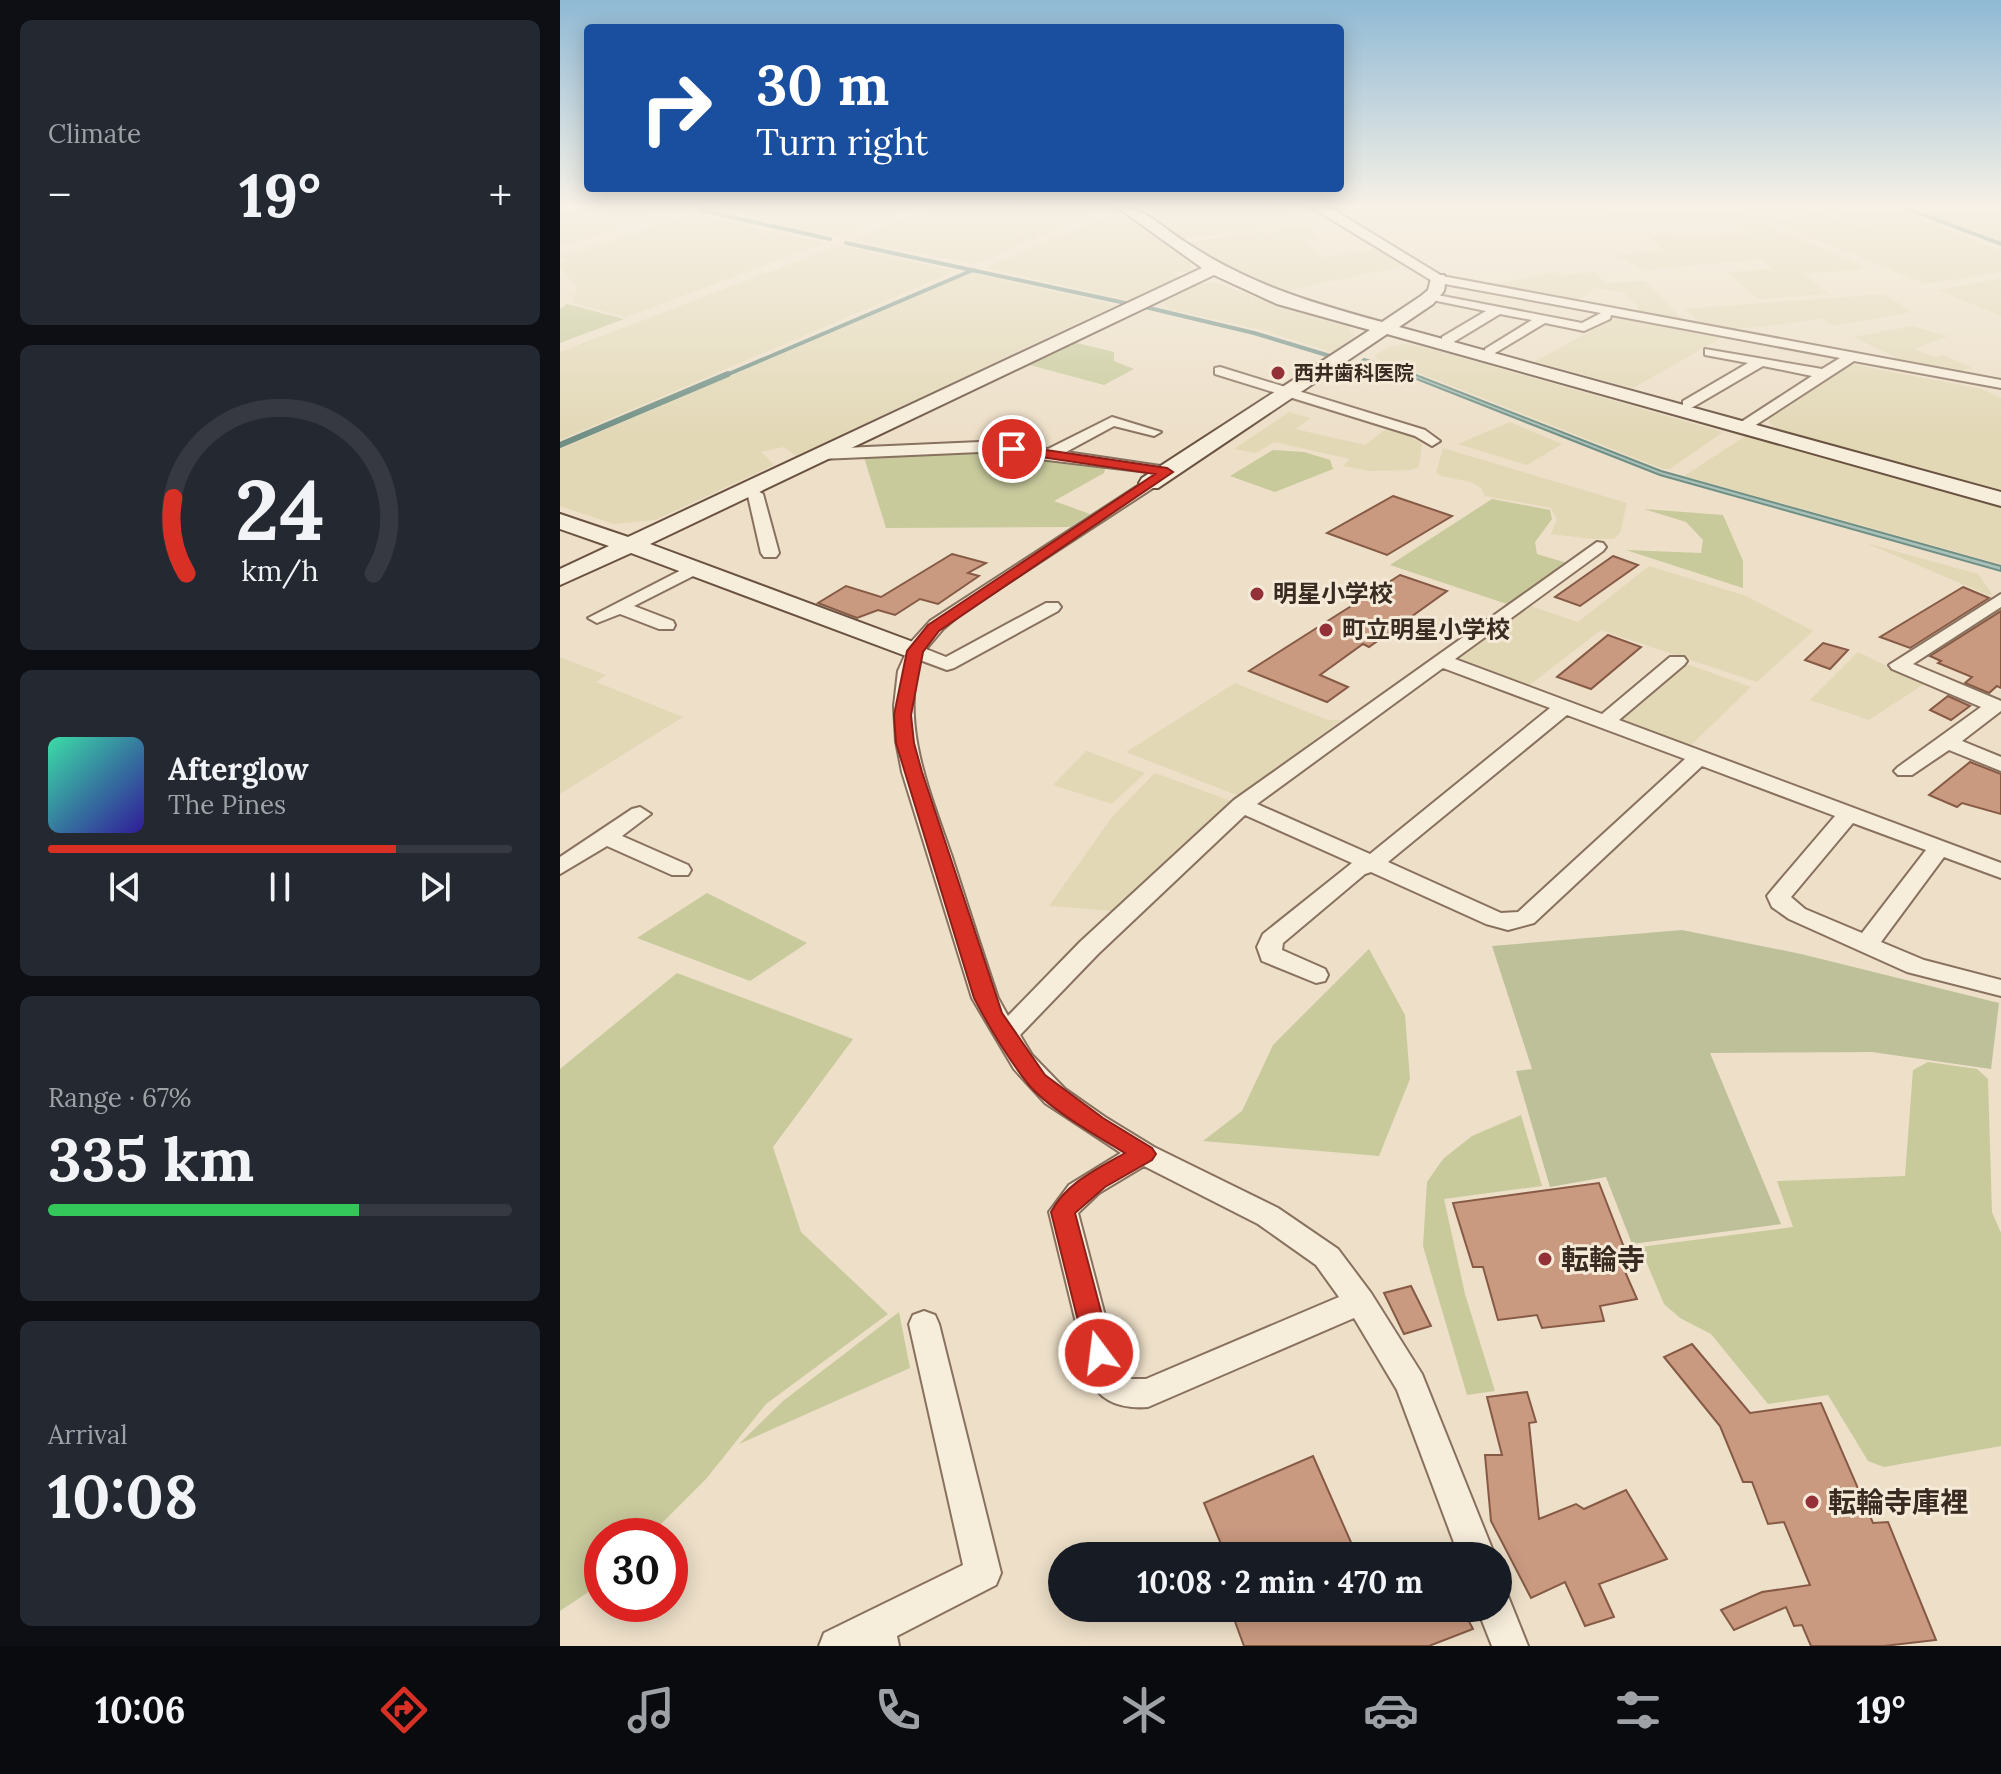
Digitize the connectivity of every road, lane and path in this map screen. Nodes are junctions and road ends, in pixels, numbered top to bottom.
1 (1183, 284) edge
2 (1247, 284) edge
3 (1429, 284) edge
4 (1435, 288) junction
5 (1497, 310) junction
6 (1605, 316) dead end
7 (1543, 319) junction
8 (1384, 328) junction
9 (1447, 340) dead end
10 (1490, 352) dead end
11 (1710, 352) dead end
12 (1852, 356) junction
13 (1760, 362) junction
14 (1220, 371) dead end
15 (1825, 374) junction
16 (2001, 384) edge
17 (1289, 392) junction
18 (1688, 404) dead end
19 (1743, 427) junction
20 (1154, 432) dead end
21 (1432, 441) dead end
22 (821, 454) junction
23 (1050, 454) junction
24 (1158, 477) junction
25 (746, 489) junction
26 (2001, 499) edge
27 (560, 521) edge
28 (630, 544) junction
29 (1597, 547) dead end
30 (770, 553) dead end
31 (695, 568) junction
32 (560, 578) edge
33 (2001, 599) edge
34 (619, 607) junction
35 (1052, 607) dead end
36 (597, 618) dead end
37 (666, 625) dead end
38 (915, 651) junction
39 (1440, 660) junction
40 (1677, 661) dead end
41 (1998, 704) edge
42 (1565, 706) junction
43 (1605, 722) junction
44 (1947, 742) junction
45 (1698, 758) junction
46 (2001, 765) edge
47 (1905, 771) dead end
48 (1242, 805) junction
49 (640, 814) dead end
50 (1849, 814) junction
51 (605, 837) junction
52 (1939, 848) junction
53 (1372, 864) junction
54 (560, 867) edge
55 (680, 870) dead end
56 (2001, 871) edge
57 (1867, 944) junction
58 (1316, 975) dead end
59 (2001, 988) edge
60 (1005, 1035) junction
61 (1144, 1154) junction
62 (1360, 1302) junction
63 (924, 1324) dead end
64 (1472, 1542) edge
65 (1501, 1622) edge
66 (879, 1636) edge
67 (837, 1646) edge
68 (1510, 1646) edge

1 - 22 street
2 - 8 street
3 - 4 street
4 - 5 street
4 - 8 street
4 - 12 street
5 - 7 street
5 - 9 street
6 - 7 street
7 - 10 street
8 - 17 street
8 - 19 street
11 - 13 street
12 - 15 street
12 - 16 street
13 - 15 street
13 - 18 street
14 - 17 street
15 - 19 street
17 - 21 street
17 - 24 street
19 - 26 street
20 - 23 street
22 - 23 street
22 - 25 street
23 - 24 street
24 - 38 street
25 - 28 street
25 - 30 street
27 - 28 street
28 - 31 street
28 - 32 street
29 - 39 street
31 - 34 street
31 - 38 street
33 - 41 street
34 - 36 street
34 - 37 street
35 - 38 street
38 - 60 street
39 - 42 street
39 - 48 street
40 - 43 street
41 - 44 street
42 - 43 street
42 - 53 street
43 - 45 street
44 - 46 street
44 - 47 street
45 - 50 street
45 - 53 street
48 - 53 street
48 - 60 street
49 - 51 street
50 - 52 street
50 - 57 street
51 - 54 street
51 - 55 street
52 - 56 street
52 - 57 street
53 - 58 street
57 - 59 street
60 - 61 street
61 - 62 street
61 - 62 street
62 - 64 street
63 - 66 street
65 - 68 street
66 - 67 street

